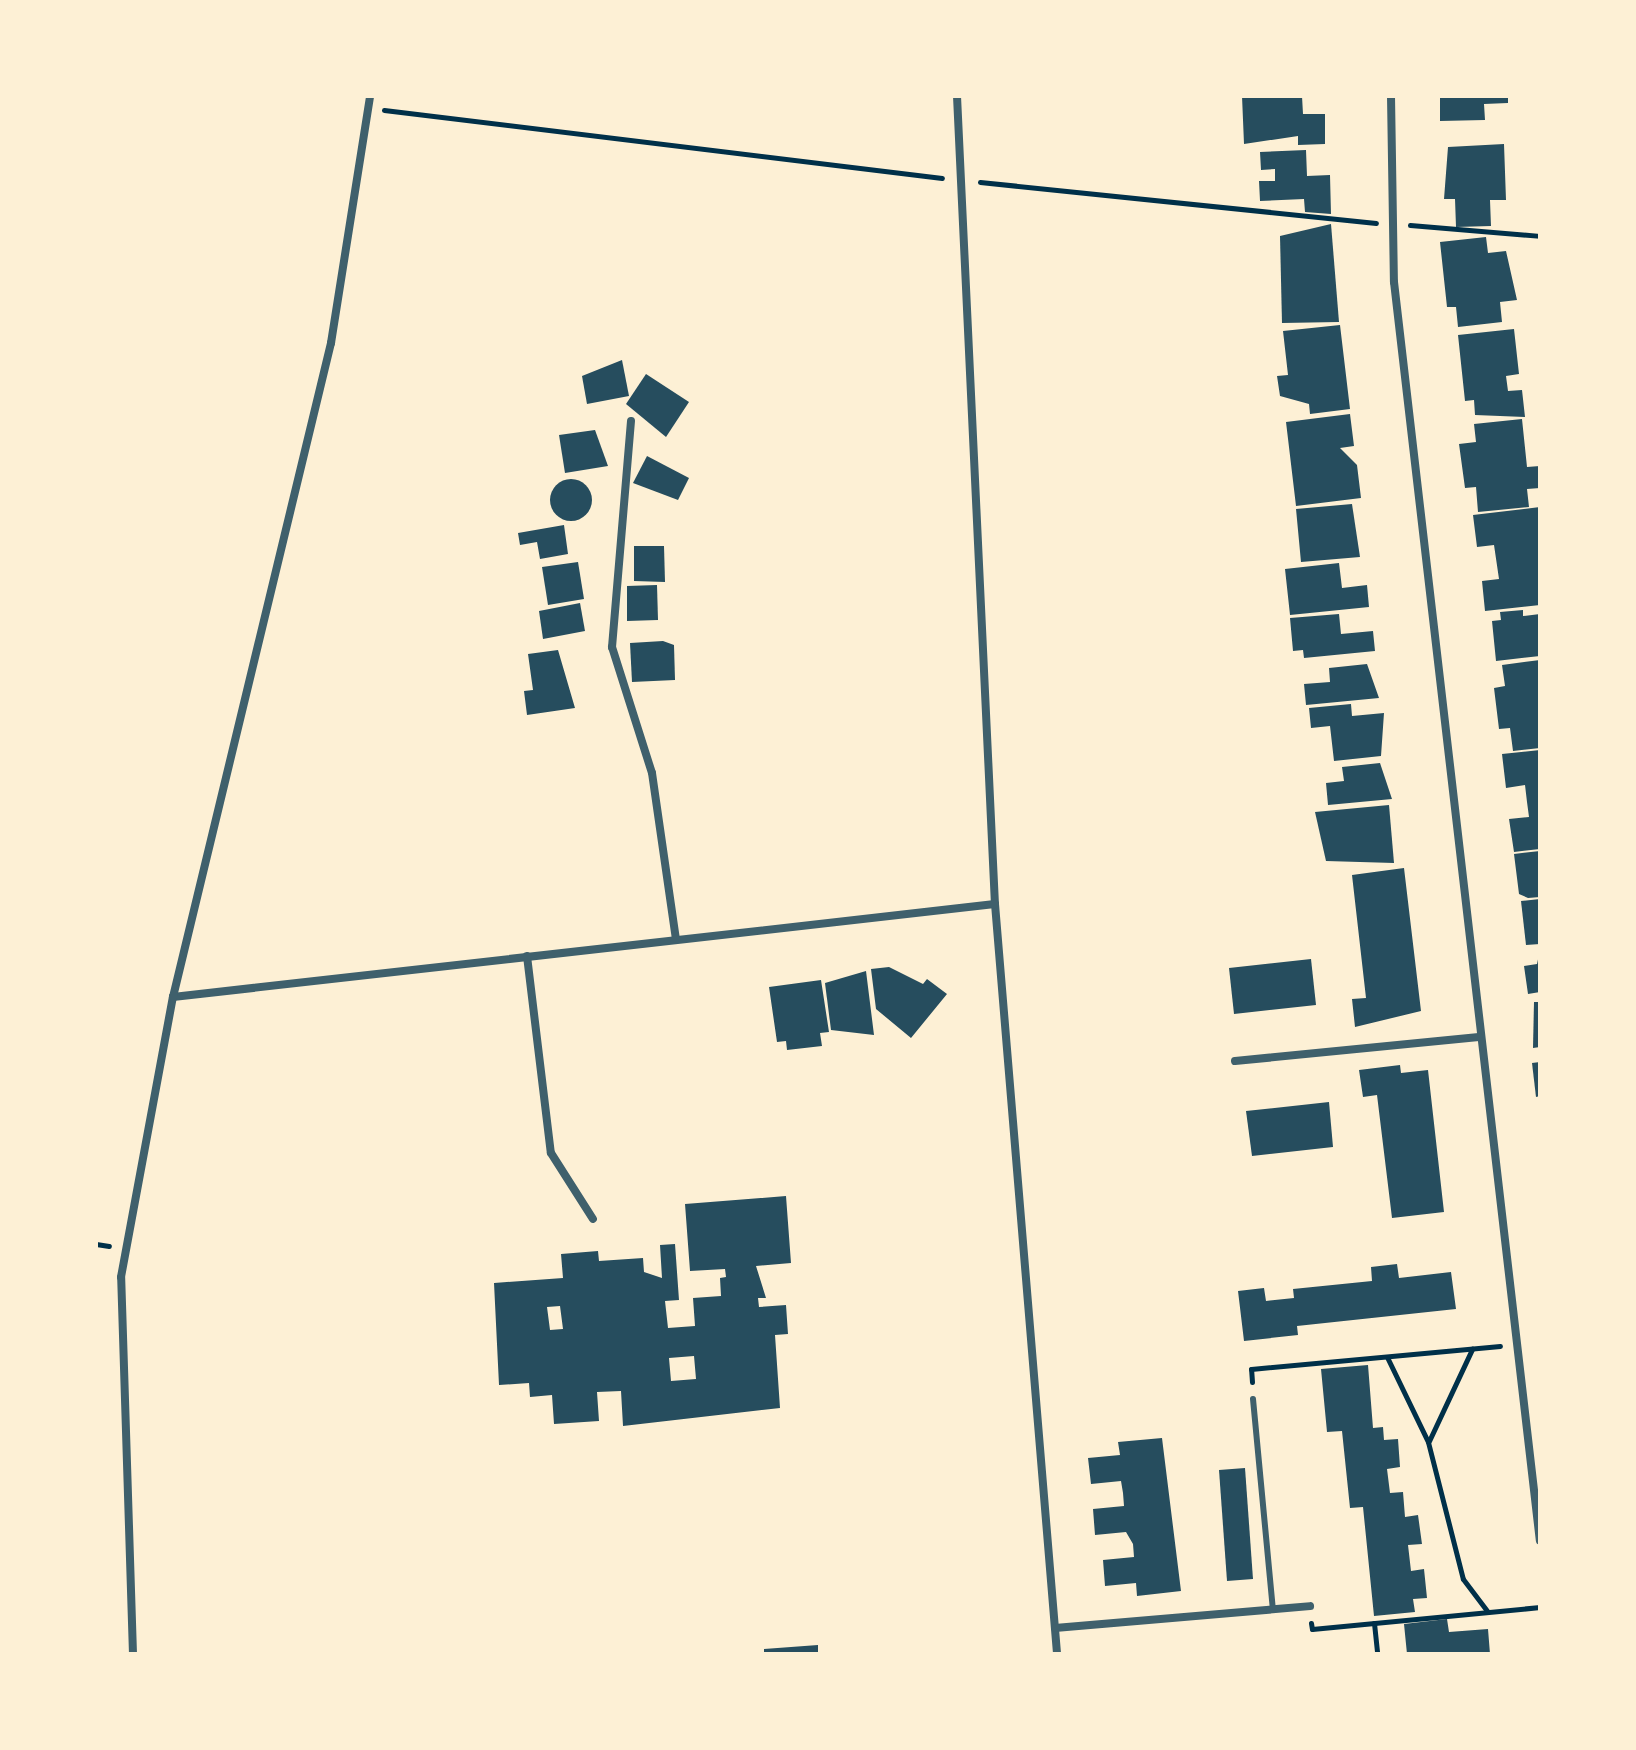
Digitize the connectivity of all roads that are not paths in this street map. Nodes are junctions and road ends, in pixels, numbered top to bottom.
1 (370, 96) edge
2 (957, 96) edge
3 (1391, 96) edge
4 (631, 421) dead end
5 (995, 904) junction
6 (676, 939) junction
7 (527, 956) junction
8 (173, 997) junction
9 (1479, 1037) junction
10 (1235, 1061) dead end
11 (593, 1219) dead end
12 (1253, 1399) road end
13 (1540, 1541) edge
14 (1310, 1606) road end
15 (1273, 1609) junction
16 (1055, 1628) junction
17 (133, 1654) edge
18 (1057, 1654) edge

1 - 8 street
2 - 5 street
3 - 9 street
4 - 6 street
5 - 6 street
5 - 16 street
6 - 7 street
7 - 8 street
7 - 11 street
8 - 17 street
9 - 10 street
9 - 13 street
12 - 15 lane
14 - 15 street
15 - 16 street
16 - 18 street

